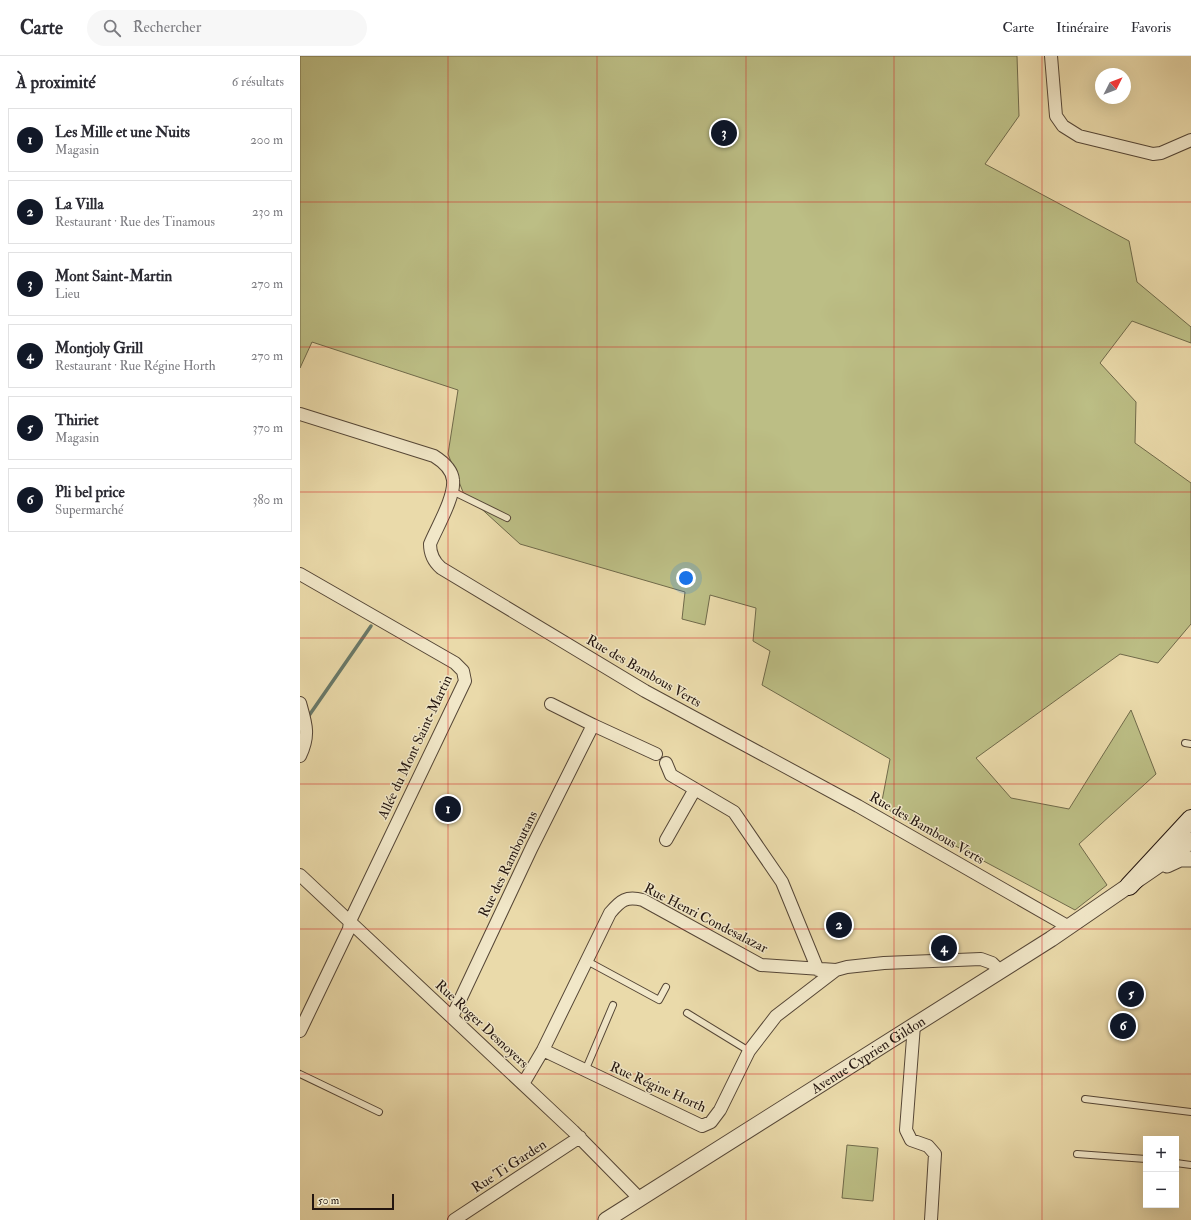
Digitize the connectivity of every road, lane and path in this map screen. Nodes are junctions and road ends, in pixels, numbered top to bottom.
1 (1051, 56) edge
2 (1191, 140) edge
3 (300, 414) edge
4 (452, 492) junction
5 (507, 518) dead end
6 (300, 574) edge
7 (300, 703) edge
8 (551, 704) dead end
9 (593, 726) junction
10 (656, 754) dead end
11 (300, 756) edge
12 (666, 763) dead end
13 (695, 789) junction
14 (1191, 819) edge
15 (666, 840) dead end
16 (1191, 840) edge
17 (1191, 859) edge
18 (300, 875) edge
19 (1129, 886) junction
20 (350, 921) junction
21 (1069, 927) junction
22 (586, 960) junction
23 (818, 970) junction
24 (836, 970) junction
25 (999, 970) junction
26 (666, 987) dead end
27 (613, 1005) dead end
28 (687, 1013) dead end
29 (452, 1017) junction
30 (914, 1024) junction
31 (300, 1032) edge
32 (543, 1050) junction
33 (749, 1052) junction
34 (585, 1071) junction
35 (300, 1074) edge
36 (523, 1084) junction
37 (1085, 1099) dead end
38 (379, 1112) dead end
39 (1191, 1112) edge
40 (580, 1137) junction
41 (1077, 1154) dead end
42 (1143, 1159) edge
43 (1179, 1163) edge
44 (1191, 1165) edge
45 (640, 1199) junction
46 (454, 1220) edge
47 (606, 1220) edge
48 (932, 1220) edge

1 - 2 street
3 - 4 street, Rue des Bambous Verts
4 - 5 lane
4 - 21 street, Rue des Bambous Verts
6 - 20 street, Allée du Mont Saint-Martin
7 - 11 street
8 - 9 street
9 - 10 street
9 - 29 street, Rue des Ramboutans
12 - 13 street
13 - 15 street
13 - 23 street
14 - 19 main road
16 - 19 street, Avenue Cyprien Gildon
17 - 19 street, Avenue Cyprien Gildon
18 - 20 street, Rue Roger Desnoyers
19 - 21 street, Avenue Cyprien Gildon
20 - 29 street, Rue Roger Desnoyers
20 - 31 street, Allée du Mont Saint-Martin
21 - 25 street, Avenue Cyprien Gildon
22 - 23 street, Rue Henri Condesalazar
22 - 26 lane
22 - 32 street, Rue Henri Condesalazar
23 - 24 street, Rue Henri Condesalazar
24 - 25 street, Rue Régine Horth
24 - 33 street, Rue Régine Horth
25 - 30 street, Avenue Cyprien Gildon
27 - 34 lane
28 - 33 lane
29 - 36 street, Rue Roger Desnoyers
30 - 45 street, Avenue Cyprien Gildon
30 - 48 street
32 - 34 street, Rue Régine Horth
32 - 36 street, Rue Henri Condesalazar
33 - 34 street, Rue Régine Horth
35 - 38 lane
36 - 40 street, Rue Roger Desnoyers
37 - 39 lane
40 - 45 street, Rue Roger Desnoyers
40 - 46 street, Rue Ti Garden
41 - 42 lane
43 - 44 lane
45 - 47 street, Avenue Cyprien Gildon

